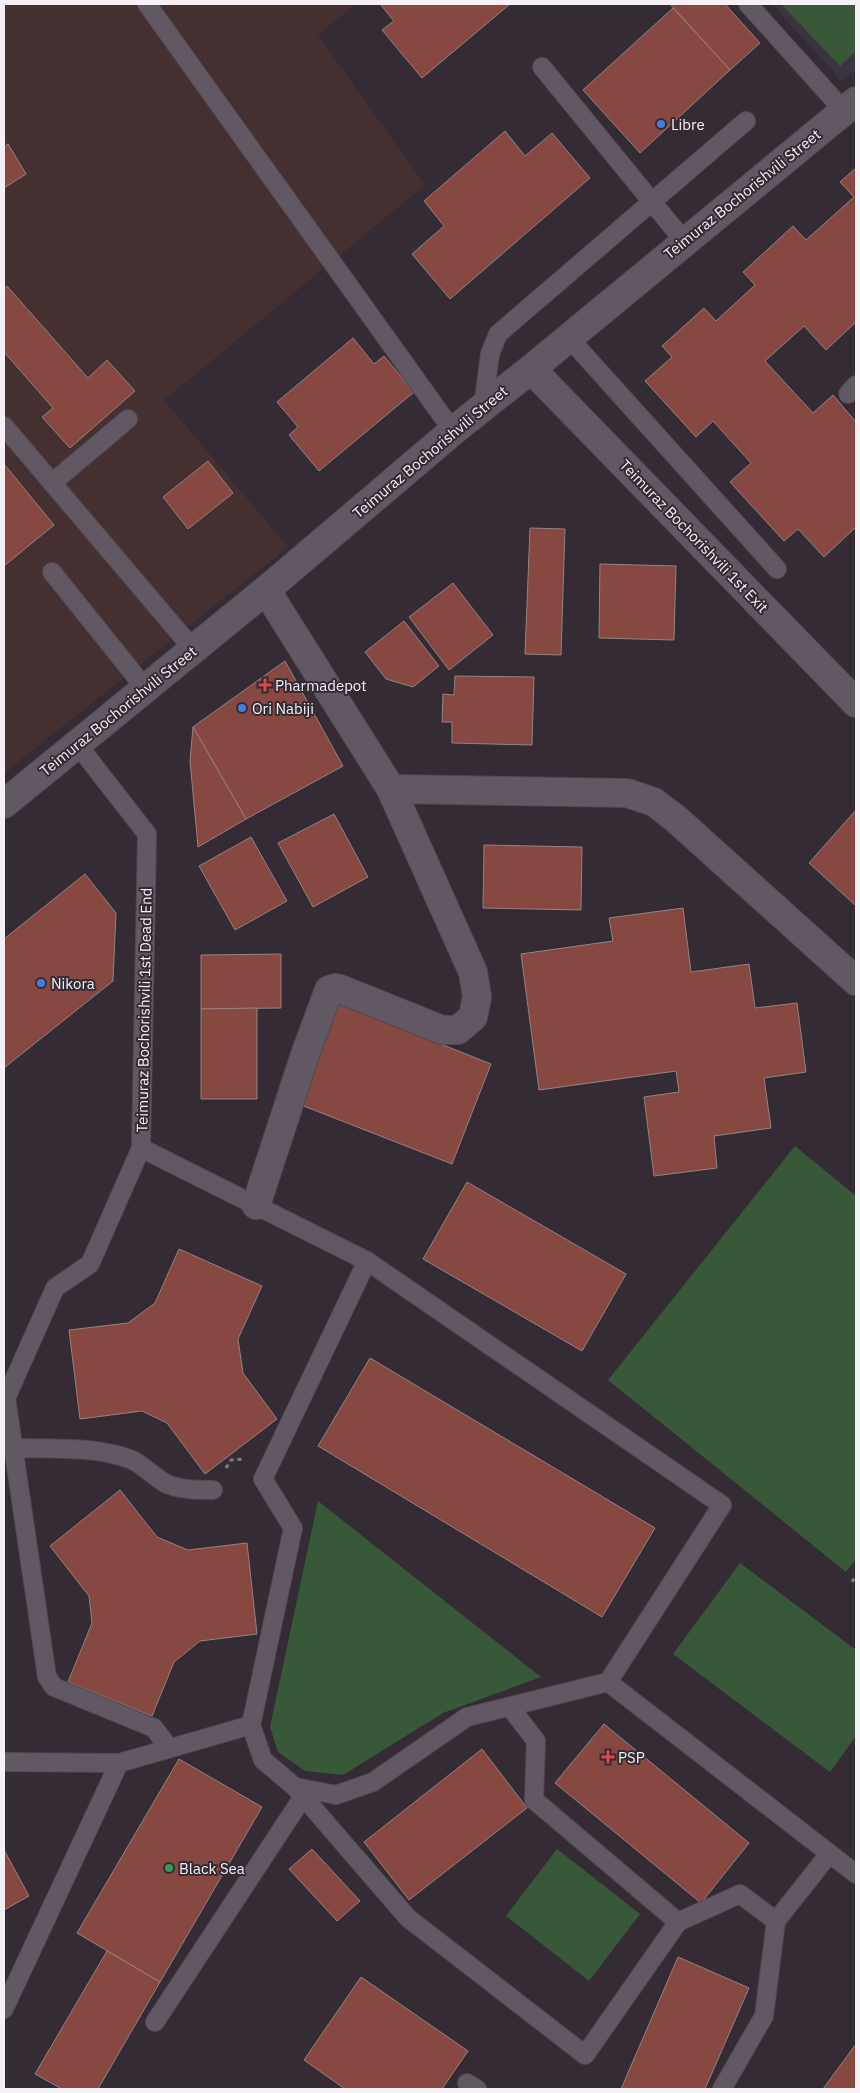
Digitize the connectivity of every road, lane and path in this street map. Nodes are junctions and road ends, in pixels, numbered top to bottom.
1 (147, 4) edge
2 (748, 4) edge
3 (542, 67) dead end
4 (850, 106) edge
5 (746, 122) dead end
6 (653, 202) junction
7 (684, 241) junction
8 (569, 338) junction
9 (532, 369) junction
10 (483, 407) junction
11 (128, 419) dead end
12 (4, 426) edge
13 (453, 431) junction
14 (52, 484) junction
15 (777, 569) dead end
16 (52, 572) dead end
17 (266, 590) junction
18 (193, 649) junction
19 (145, 688) junction
20 (856, 703) edge
21 (77, 744) junction
22 (391, 789) junction
23 (4, 804) edge
24 (856, 981) edge
25 (141, 1148) junction
26 (256, 1205) junction
27 (367, 1261) junction
28 (12, 1448) junction
29 (213, 1490) dead end
30 (856, 1576) edge
31 (852, 1582) dead end
32 (608, 1682) junction
33 (510, 1707) junction
34 (251, 1725) junction
35 (170, 1748) junction
36 (4, 1762) edge
37 (119, 1763) junction
38 (299, 1792) junction
39 (829, 1854) junction
40 (856, 1874) edge
41 (776, 1921) junction
42 (678, 1922) junction
43 (4, 2009) edge
44 (155, 2022) dead end
45 (722, 2089) edge

1 - 13 lane
2 - 4 lane
3 - 6 lane
4 - 7 street, Teimuraz Bochorishvili Street
5 - 6 lane
6 - 7 lane
6 - 10 lane
7 - 8 street, Teimuraz Bochorishvili Street
8 - 9 street, Teimuraz Bochorishvili Street
8 - 15 lane
9 - 10 street, Teimuraz Bochorishvili Street
9 - 20 street, Teimuraz Bochorishvili 1st Exit
10 - 13 street, Teimuraz Bochorishvili Street
11 - 14 lane
12 - 14 lane
13 - 17 street, Teimuraz Bochorishvili Street
14 - 18 lane
16 - 19 lane
17 - 18 street, Teimuraz Bochorishvili Street
17 - 22 street
18 - 19 street, Teimuraz Bochorishvili Street
19 - 21 street, Teimuraz Bochorishvili Street
21 - 23 street, Teimuraz Bochorishvili Street
21 - 25 lane, Teimuraz Bochorishvili 1st Dead End
22 - 24 street
22 - 26 street
25 - 26 lane, Teimuraz Bochorishvili 1st Dead End
25 - 28 lane
26 - 27 lane, Teimuraz Bochorishvili 1st Dead End
27 - 32 lane, Teimuraz Bochorishvili 1st Dead End
27 - 34 lane
28 - 29 lane
28 - 35 lane
30 - 31 path
32 - 33 lane
32 - 39 lane
33 - 38 lane
33 - 42 lane
34 - 35 lane
34 - 38 lane
35 - 37 lane
36 - 37 lane
37 - 43 lane
38 - 42 lane
38 - 44 lane
39 - 40 lane
39 - 41 lane
41 - 42 lane
41 - 45 lane

